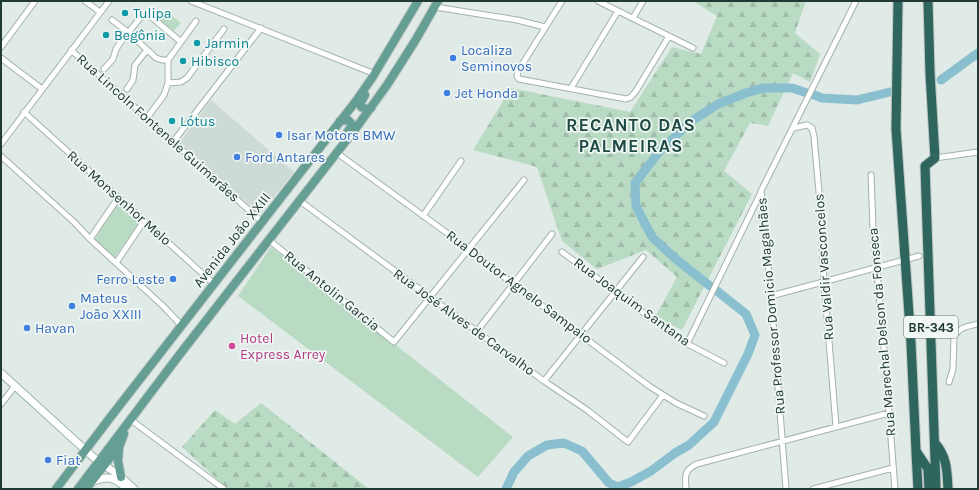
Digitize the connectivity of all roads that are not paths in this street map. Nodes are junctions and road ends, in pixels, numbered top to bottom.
1 (35, 1) edge
2 (85, 1) edge
3 (109, 1) edge
4 (192, 1) edge
5 (418, 1) edge
6 (562, 1) edge
7 (598, 1) edge
8 (643, 1) edge
9 (856, 1) edge
10 (898, 1) edge
11 (928, 1) edge
12 (437, 4) edge
13 (618, 11) junction
14 (100, 12) junction
15 (633, 18) junction
16 (112, 20) dead end
17 (196, 21) dead end
18 (545, 27) junction
19 (261, 28) junction
20 (224, 29) dead end
21 (128, 32) junction
22 (669, 36) junction
23 (181, 42) junction
24 (1, 47) edge
25 (693, 48) dead end
26 (71, 50) junction
27 (147, 50) junction
28 (1, 58) edge
29 (168, 60) junction
30 (104, 69) dead end
31 (374, 76) junction
32 (168, 83) junction
33 (571, 88) junction
34 (42, 89) junction
35 (127, 89) dead end
36 (371, 108) junction
37 (24, 112) junction
38 (147, 118) junction
39 (340, 121) junction
40 (794, 128) junction
41 (173, 142) junction
42 (1, 144) edge
43 (978, 152) edge
44 (337, 153) junction
45 (1, 156) edge
46 (935, 158) junction
47 (461, 161) dead end
48 (872, 175) dead end
49 (524, 180) dead end
50 (761, 191) junction
51 (118, 198) junction
52 (300, 201) junction
53 (423, 216) junction
54 (144, 221) junction
55 (262, 222) junction
56 (552, 234) dead end
57 (90, 239) junction
58 (269, 240) junction
59 (469, 249) junction
60 (562, 252) dead end
61 (919, 256) dead end
62 (643, 257) dead end
63 (905, 260) junction
64 (116, 263) junction
65 (877, 267) junction
66 (824, 281) junction
67 (214, 284) junction
68 (513, 284) junction
69 (615, 292) junction
70 (771, 296) junction
71 (431, 297) junction
72 (978, 324) edge
73 (180, 328) junction
74 (477, 331) junction
75 (956, 333) junction
76 (932, 334) junction
77 (581, 335) junction
78 (191, 340) junction
79 (687, 344) junction
80 (167, 346) junction
81 (180, 354) junction
82 (724, 363) dead end
83 (1, 373) edge
84 (544, 381) junction
85 (949, 382) dead end
86 (15, 386) junction
87 (663, 395) junction
88 (1, 404) edge
89 (888, 413) junction
90 (704, 416) dead end
91 (129, 423) junction
92 (836, 426) junction
93 (783, 442) junction
94 (935, 443) junction
95 (120, 445) junction
96 (86, 451) junction
97 (916, 451) junction
98 (102, 464) junction
99 (893, 468) junction
100 (119, 479) junction
101 (89, 486) edge
102 (56, 489) edge
103 (78, 489) edge
104 (127, 489) edge
105 (134, 489) edge
106 (224, 489) edge
107 (686, 489) edge
108 (786, 489) edge
109 (813, 489) edge
110 (895, 489) edge
111 (918, 489) edge
112 (929, 489) edge
113 (936, 489) edge
114 (948, 489) edge

1 - 24 street
2 - 14 street
3 - 14 street
4 - 19 street
5 - 31 main road, Avenida João XXIII
6 - 18 street
7 - 13 street
8 - 15 street
9 - 40 street, Rua Professor Domicio Magalhães
10 - 63 highway, BR-343
11 - 46 highway
12 - 18 street
12 - 36 main road, Avenida João XXIII
13 - 15 street
13 - 33 street
14 - 26 street
15 - 22 street
16 - 21 street
17 - 23 street
18 - 33 street
19 - 31 street
19 - 41 street
20 - 32 street
21 - 23 street
21 - 27 street
21 - 30 street
22 - 25 street
22 - 33 street
23 - 29 street
26 - 34 street
26 - 38 street, Rua Lincoln Fontenele Guimarães
27 - 29 street
27 - 35 street
28 - 34 street
29 - 32 street
31 - 36 main road
31 - 39 main road, Avenida João XXIII
32 - 38 street
34 - 37 street
36 - 44 main road, Avenida João XXIII
37 - 42 street
37 - 51 street, Rua Monsenhor Melo
38 - 41 street, Rua Lincoln Fontenele Guimarães
39 - 44 main road
39 - 55 main road, Avenida João XXIII
40 - 50 street, Rua Professor Domicio Magalhães
40 - 66 street, Rua Valdir Vasconcelos
41 - 55 street, Rua Lincoln Fontenele Guimarães
43 - 46 street
44 - 52 main road, Avenida João XXIII
44 - 53 street, Rua Doutor Agnelo Sampaio
45 - 57 street
46 - 76 highway, BR-343
47 - 53 street
48 - 65 street, Rua Marechal Delson da Fonseca
49 - 59 street
50 - 70 street, Rua Professor Domicio Magalhães
50 - 79 street
51 - 54 street, Rua Monsenhor Melo
51 - 57 street
52 - 58 main road, Avenida João XXIII
52 - 71 street, Rua José Alves de Carvalho
53 - 59 street, Rua Doutor Agnelo Sampaio
54 - 64 street
54 - 67 street, Rua Monsenhor Melo
55 - 67 main road, Avenida João XXIII
56 - 68 street
57 - 64 street
58 - 71 street, Rua Antolin Garcia
58 - 78 main road, Avenida João XXIII
59 - 68 street, Rua Doutor Agnelo Sampaio
59 - 71 street
60 - 69 street, Rua Joaquim Santana
61 - 63 street
62 - 69 street
63 - 65 street
63 - 97 highway, BR-343
64 - 73 street
65 - 66 street
65 - 89 street, Rua Marechal Delson da Fonseca
66 - 70 street
66 - 92 street, Rua Valdir Vasconcelos
67 - 73 main road, Avenida João XXIII
68 - 74 street
68 - 77 street, Rua Doutor Agnelo Sampaio
69 - 77 street
69 - 79 street, Rua Joaquim Santana
70 - 93 street, Rua Professor Domicio Magalhães
71 - 74 street, Rua José Alves de Carvalho
72 - 75 street
73 - 78 main road
73 - 80 main road, Avenida João XXIII
74 - 84 street, Rua José Alves de Carvalho
75 - 76 street
75 - 85 street
76 - 94 highway, BR-343
77 - 84 street
77 - 87 street, Rua Doutor Agnelo Sampaio
78 - 81 main road, Avenida João XXIII
79 - 82 street, Rua Joaquim Santana
80 - 81 main road
80 - 96 main road, Avenida João XXIII
81 - 91 main road, Avenida João XXIII
83 - 86 street
84 - 87 street, Rua José Alves de Carvalho
86 - 88 street
86 - 96 street
87 - 90 street, Rua Doutor Agnelo Sampaio
89 - 92 street
89 - 99 street, Rua Marechal Delson da Fonseca
91 - 95 main road
91 - 98 main road, Avenida João XXIII
91 - 106 street
92 - 93 street
93 - 107 street
93 - 108 street, Rua Professor Domicio Magalhães
94 - 113 highway, BR-343
94 - 114 highway
95 - 98 main road
95 - 100 main road
96 - 98 street
96 - 102 main road, Avenida João XXIII
97 - 111 highway, BR-343
97 - 112 highway
98 - 100 street
98 - 101 main road
98 - 103 main road, Avenida João XXIII
99 - 109 street
99 - 110 street, Rua Marechal Delson da Fonseca
100 - 101 street
100 - 104 street
100 - 105 street

